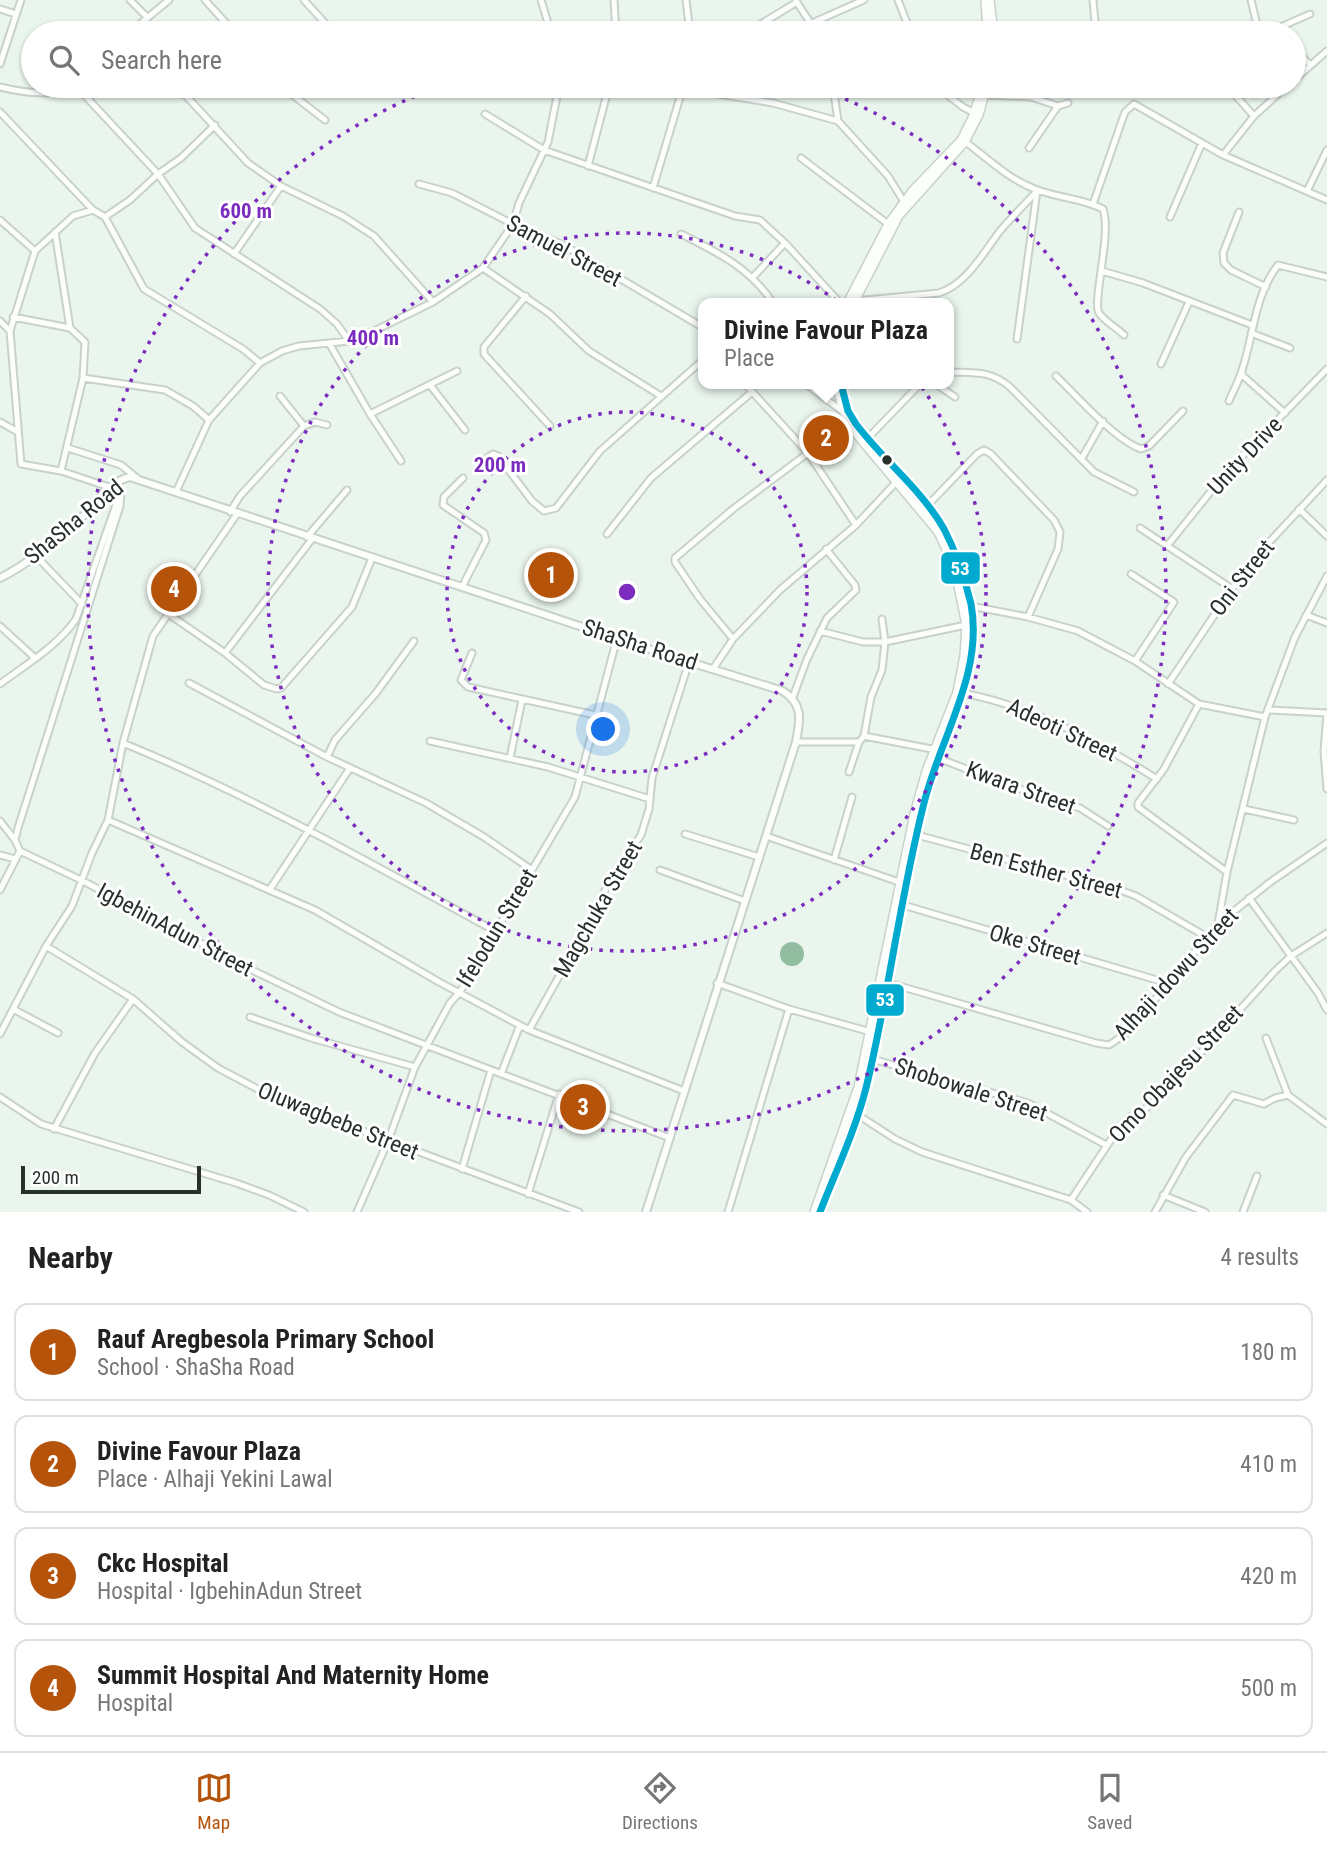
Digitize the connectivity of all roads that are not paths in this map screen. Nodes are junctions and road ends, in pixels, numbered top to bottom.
1 (21, 0) edge
2 (130, 0) edge
3 (169, 0) edge
4 (205, 0) edge
5 (305, 0) edge
6 (541, 0) edge
7 (614, 0) edge
8 (686, 0) edge
9 (864, 0) edge
10 (898, 0) edge
11 (987, 0) edge
12 (1093, 0) edge
13 (1251, 0) edge
14 (796, 1) edge
15 (0, 9) edge
16 (16, 14) junction
17 (1310, 14) dead end
18 (147, 17) junction
19 (143, 21) edge
20 (224, 21) edge
21 (323, 21) edge
22 (548, 21) edge
23 (615, 21) edge
24 (689, 21) edge
25 (765, 21) edge
26 (811, 21) edge
27 (817, 21) edge
28 (906, 21) edge
29 (987, 21) edge
30 (991, 21) edge
31 (1095, 21) edge
32 (1256, 21) edge
33 (1297, 21) edge
34 (1327, 51) edge
35 (1306, 61) edge
36 (0, 64) edge
37 (1310, 65) junction
38 (1306, 69) edge
39 (0, 87) edge
40 (21, 91) edge
41 (87, 98) edge
42 (189, 98) edge
43 (297, 98) edge
44 (557, 98) edge
45 (606, 98) edge
46 (680, 98) edge
47 (743, 98) edge
48 (836, 98) edge
49 (951, 98) edge
50 (980, 98) edge
51 (984, 98) edge
52 (1034, 98) edge
53 (1238, 98) edge
54 (1274, 98) edge
55 (1068, 103) dead end
56 (1058, 106) junction
57 (0, 112) edge
58 (485, 114) dead end
59 (977, 114) junction
60 (1254, 116) junction
61 (325, 120) dead end
62 (838, 121) junction
63 (215, 125) junction
64 (963, 141) junction
65 (1202, 143) junction
66 (1029, 148) dead end
67 (544, 150) junction
68 (1327, 150) edge
69 (1223, 155) junction
70 (801, 158) dead end
71 (588, 166) junction
72 (158, 174) junction
73 (419, 184) dead end
74 (281, 186) junction
75 (653, 188) junction
76 (1037, 191) junction
77 (1307, 191) junction
78 (1327, 200) edge
79 (904, 202) junction
80 (1093, 204) junction
81 (93, 210) junction
82 (1239, 212) dead end
83 (105, 217) junction
84 (1170, 217) dead end
85 (0, 220) edge
86 (513, 224) junction
87 (888, 224) junction
88 (55, 232) junction
89 (681, 234) dead end
90 (785, 243) junction
91 (34, 251) junction
92 (234, 254) junction
93 (483, 268) junction
94 (1102, 271) junction
95 (753, 277) junction
96 (1327, 277) edge
97 (1266, 287) junction
98 (916, 295) junction
99 (526, 296) junction
100 (769, 298) edge
101 (835, 298) edge
102 (854, 298) edge
103 (855, 298) edge
104 (892, 298) edge
105 (916, 298) edge
106 (433, 302) junction
107 (1189, 302) junction
108 (13, 317) junction
109 (0, 321) edge
110 (698, 324) edge
111 (1252, 325) junction
112 (70, 328) junction
113 (10, 331) junction
114 (1251, 333) junction
115 (1124, 335) dead end
116 (1017, 339) dead end
117 (349, 341) junction
118 (329, 343) junction
119 (1290, 348) dead end
120 (260, 363) junction
121 (698, 364) edge
122 (1161, 364) dead end
123 (1327, 369) edge
124 (1242, 370) junction
125 (457, 371) dead end
126 (954, 372) edge
127 (1056, 376) dead end
128 (83, 378) junction
129 (430, 385) junction
130 (749, 389) edge
131 (813, 389) edge
132 (840, 389) edge
133 (915, 389) edge
134 (943, 389) edge
135 (752, 392) junction
136 (281, 396) dead end
137 (661, 396) junction
138 (955, 397) dead end
139 (1228, 401) dead end
140 (846, 411) junction
141 (1182, 411) dead end
142 (1285, 413) junction
143 (370, 414) junction
144 (209, 420) junction
145 (1103, 421) junction
146 (0, 422) edge
147 (327, 425) dead end
148 (304, 426) junction
149 (550, 426) dead end
150 (465, 430) dead end
151 (19, 432) junction
152 (867, 439) junction
153 (68, 448) junction
154 (808, 453) junction
155 (1082, 458) junction
156 (401, 461) dead end
157 (479, 463) dead end
158 (61, 471) junction
159 (125, 478) junction
160 (463, 478) dead end
161 (899, 479) junction
162 (1327, 480) edge
163 (140, 481) junction
164 (112, 488) junction
165 (347, 490) dead end
166 (121, 491) junction
167 (176, 492) junction
168 (1134, 492) dead end
169 (927, 506) junction
170 (1299, 509) junction
171 (233, 513) junction
172 (856, 525) junction
173 (1140, 528) dead end
174 (607, 534) dead end
175 (1327, 536) edge
176 (310, 538) junction
177 (106, 539) junction
178 (1167, 546) junction
179 (826, 549) junction
180 (36, 556) junction
181 (372, 558) junction
182 (1131, 574) dead end
183 (1327, 576) edge
184 (0, 578) edge
185 (463, 587) junction
186 (1231, 588) junction
187 (82, 604) junction
188 (971, 606) junction
189 (167, 612) junction
190 (84, 614) junction
191 (1306, 615) junction
192 (1028, 617) junction
193 (882, 619) dead end
194 (1327, 623) edge
195 (966, 625) junction
196 (0, 626) edge
197 (820, 631) junction
198 (617, 638) junction
199 (733, 639) junction
200 (414, 640) dead end
201 (884, 642) junction
202 (226, 653) junction
203 (472, 653) dead end
204 (35, 658) junction
205 (1135, 661) junction
206 (689, 662) junction
207 (713, 669) junction
208 (189, 683) dead end
209 (0, 684) edge
210 (1168, 684) junction
211 (963, 693) junction
212 (793, 697) junction
213 (522, 700) junction
214 (1199, 704) junction
215 (1268, 710) junction
216 (1327, 713) edge
217 (595, 715) junction
218 (1265, 717) junction
219 (864, 736) junction
220 (430, 741) dead end
221 (796, 742) junction
222 (859, 742) junction
223 (123, 743) junction
224 (936, 753) junction
225 (327, 757) junction
226 (510, 758) junction
227 (349, 768) junction
228 (849, 772) dead end
229 (580, 776) junction
230 (1157, 779) junction
231 (1327, 789) edge
232 (852, 797) dead end
233 (650, 799) junction
234 (1244, 808) junction
235 (108, 820) junction
236 (1294, 820) dead end
237 (0, 821) edge
238 (1108, 826) dead end
239 (307, 830) junction
240 (685, 834) dead end
241 (917, 835) junction
242 (766, 836) junction
243 (15, 839) junction
244 (1327, 843) edge
245 (20, 851) junction
246 (0, 855) edge
247 (759, 857) junction
248 (15, 859) junction
249 (834, 860) junction
250 (532, 870) junction
251 (660, 870) dead end
252 (1227, 872) junction
253 (81, 880) junction
254 (899, 883) junction
255 (0, 890) edge
256 (270, 890) junction
257 (1249, 898) junction
258 (745, 901) junction
259 (903, 905) junction
260 (897, 914) junction
261 (1218, 924) junction
262 (496, 932) junction
263 (1327, 933) edge
264 (1207, 937) junction
265 (46, 946) junction
266 (1291, 956) junction
267 (889, 983) junction
268 (1167, 983) junction
269 (717, 984) junction
270 (460, 992) junction
271 (133, 999) junction
272 (13, 1009) junction
273 (789, 1009) junction
274 (1327, 1010) edge
275 (250, 1017) dead end
276 (520, 1025) junction
277 (529, 1030) junction
278 (870, 1032) junction
279 (58, 1033) dead end
280 (0, 1034) edge
281 (1266, 1038) dead end
282 (424, 1046) junction
283 (872, 1059) junction
284 (415, 1067) junction
285 (491, 1070) junction
286 (501, 1074) junction
287 (684, 1091) junction
288 (559, 1094) junction
289 (1288, 1095) junction
290 (0, 1097) edge
291 (858, 1115) junction
292 (851, 1123) junction
293 (1327, 1124) edge
294 (54, 1129) junction
295 (670, 1138) junction
296 (388, 1141) junction
297 (1106, 1145) junction
298 (462, 1169) junction
299 (1257, 1176) dead end
300 (528, 1195) junction
301 (1163, 1195) junction
302 (1071, 1200) junction
303 (304, 1212) edge
304 (357, 1212) edge
305 (579, 1212) edge
306 (646, 1212) edge
307 (728, 1212) edge
308 (814, 1212) edge
309 (820, 1212) edge
310 (1087, 1212) edge
311 (1154, 1212) edge
312 (1205, 1212) edge
313 (1243, 1212) edge

1 - 16 street
2 - 18 street
3 - 18 street
4 - 20 street
5 - 21 street
6 - 22 street
7 - 23 street
8 - 24 street
9 - 27 street
10 - 28 street
11 - 29 main road
11 - 30 main road
12 - 31 street
13 - 32 street
14 - 25 street
14 - 26 street
15 - 16 street
16 - 36 street
17 - 33 street
18 - 19 street
34 - 37 street
35 - 37 street
37 - 38 street
39 - 40 street
41 - 72 street
42 - 63 street
43 - 61 street
44 - 67 street
45 - 71 street
46 - 75 street
47 - 62 street
48 - 62 street
49 - 59 street
50 - 59 main road
51 - 59 main road
52 - 56 street
53 - 60 street
54 - 60 street
55 - 56 street
56 - 66 street
57 - 81 street
58 - 67 street
59 - 64 main road
60 - 69 street
62 - 79 street
63 - 72 street
63 - 74 street
64 - 76 street
64 - 79 main road
64 - 103 main road
65 - 69 street
65 - 80 street
65 - 84 street
67 - 71 street
67 - 86 street
68 - 77 street
69 - 77 street
70 - 87 street
71 - 75 street
72 - 83 street
72 - 92 street
73 - 86 street, Samuel Street
74 - 92 street
74 - 106 street
75 - 90 street
76 - 80 street
76 - 98 street
76 - 116 street
77 - 78 street
79 - 87 main road
80 - 94 street
81 - 83 street
81 - 88 street
82 - 97 street
83 - 120 street
85 - 91 street
86 - 93 street
86 - 110 street, Samuel Street
87 - 102 main road
88 - 91 street
88 - 112 street
89 - 95 street
90 - 95 street
90 - 101 street
91 - 108 street
92 - 117 street
93 - 99 street
93 - 106 street
94 - 107 street
94 - 115 street
95 - 100 street
96 - 97 street
97 - 111 street
98 - 104 street
98 - 105 street
99 - 137 street
99 - 149 street
106 - 117 street
107 - 111 street
107 - 122 street
108 - 112 street
108 - 113 street
109 - 113 street
111 - 114 street
112 - 128 street
113 - 151 street
114 - 119 street
114 - 124 street
117 - 118 street
118 - 120 street
118 - 143 street
120 - 144 street
121 - 137 street
123 - 142 street, Unity Drive
124 - 139 street
124 - 142 street
125 - 129 street
126 - 155 street
127 - 145 street
128 - 144 street
128 - 153 street
129 - 143 street
129 - 150 street
130 - 135 street
131 - 140 street
132 - 140 main road
133 - 152 street
134 - 138 street
135 - 154 street
135 - 174 street
136 - 148 street
137 - 157 street
140 - 152 main road
140 - 161 main road
141 - 145 street
142 - 178 street, Unity Drive
143 - 156 street
144 - 167 street
145 - 155 street
146 - 151 street
147 - 148 street
148 - 171 street
151 - 158 street
152 - 161 main road
153 - 158 street
153 - 163 street
154 - 172 street
154 - 199 street
155 - 168 street
158 - 164 street
159 - 163 street, ShaSha Road
159 - 164 street, ShaSha Road
159 - 166 street
160 - 185 street
161 - 169 main road
161 - 172 street
161 - 195 main road
162 - 170 street, Oni Street
163 - 167 street, ShaSha Road
164 - 180 street, ShaSha Road
165 - 176 street
166 - 177 street
166 - 177 street
167 - 171 street, ShaSha Road
169 - 188 main road
169 - 192 street
170 - 175 street
170 - 186 street, Oni Street
171 - 176 street, ShaSha Road
171 - 189 street
172 - 179 street
173 - 178 street
176 - 181 street, ShaSha Road
176 - 202 street
177 - 187 street
177 - 190 street
178 - 186 street
179 - 197 street
179 - 199 street
180 - 184 street, ShaSha Road
180 - 187 street
181 - 185 street, ShaSha Road
181 - 202 street
182 - 205 street
183 - 191 street
185 - 198 street, ShaSha Road
186 - 210 street, Oni Street
187 - 190 street
187 - 204 street
188 - 192 street
188 - 211 main road
189 - 202 street
189 - 223 street
190 - 243 street
191 - 194 street
191 - 215 street
192 - 205 street
193 - 201 street
195 - 201 street
195 - 224 main road
196 - 204 street
197 - 201 street
197 - 212 street
198 - 206 street, ShaSha Road
198 - 217 street, Ifelodun Street
199 - 207 street
200 - 225 street
201 - 219 street
203 - 213 street
204 - 209 street
205 - 210 street
206 - 207 street, ShaSha Road
206 - 233 street, Magchuka Street
207 - 212 street, ShaSha Road
208 - 225 street
210 - 214 street
211 - 224 main road
211 - 230 street, Adeoti Street
212 - 221 street
213 - 217 street
213 - 226 street
214 - 218 street
214 - 230 street
215 - 216 street
215 - 218 street
216 - 231 street
217 - 229 street, Ifelodun Street
218 - 234 street
219 - 222 street
219 - 224 street, Kwara Street
220 - 226 street
221 - 222 street
221 - 242 street
222 - 228 street
223 - 235 street
223 - 239 street
224 - 238 street, Kwara Street
224 - 241 main road
224 - 254 main road
225 - 227 street
226 - 229 street
227 - 239 street
227 - 250 street
229 - 233 street
229 - 250 street, Ifelodun Street
230 - 252 street
232 - 249 street
233 - 277 street, Magchuka Street
234 - 236 street
234 - 252 street
235 - 253 street
235 - 256 street
237 - 243 street
239 - 256 street
239 - 262 street
240 - 247 street
241 - 259 main road
241 - 264 street, Ben Esther Street
242 - 247 street
242 - 249 street
243 - 245 street
244 - 257 street, Alhaji Idowu Street
245 - 248 street
245 - 253 street, IgbehinAdun Street
246 - 248 street
247 - 258 street
248 - 255 street
249 - 254 street
250 - 262 street, Ifelodun Street
251 - 258 street
252 - 261 street
253 - 265 street
253 - 282 street, IgbehinAdun Street
254 - 260 main road
256 - 270 street
257 - 261 street, Alhaji Idowu Street
257 - 266 street
258 - 269 street
259 - 260 main road
259 - 268 street, Oke Street
260 - 267 main road
260 - 278 main road
261 - 264 street, Alhaji Idowu Street
262 - 270 street, Ifelodun Street
263 - 266 street, Omo Obajesu Street
264 - 268 street, Alhaji Idowu Street
265 - 271 street, Oluwagbebe Street
265 - 272 street
266 - 274 street
266 - 297 street, Omo Obajesu Street
267 - 268 street, Alhaji Idowu Street
267 - 283 main road
269 - 273 street
269 - 287 street
270 - 276 street
270 - 282 street, Ifelodun Street
271 - 294 street
271 - 296 street, Oluwagbebe Street
272 - 279 street
272 - 280 street
273 - 278 street
273 - 307 street
275 - 284 street
276 - 277 street
276 - 286 street
277 - 287 street
278 - 292 main road
281 - 289 street
282 - 284 street, Ifelodun Street
282 - 285 street, IgbehinAdun Street
283 - 291 main road
283 - 297 street, Shobowale Street
284 - 296 street, Ifelodun Street
285 - 286 street, IgbehinAdun Street
285 - 298 street
286 - 288 street, IgbehinAdun Street
287 - 295 street
288 - 295 street, IgbehinAdun Street
288 - 300 street
289 - 293 street
289 - 301 street
290 - 294 street
291 - 292 main road
291 - 302 street
292 - 308 main road
292 - 309 main road
294 - 303 street
295 - 306 street
296 - 298 street, Oluwagbebe Street
296 - 304 street, Ifelodun Street
297 - 302 street, Omo Obajesu Street
298 - 300 street, Oluwagbebe Street
299 - 313 street
300 - 305 street, Oluwagbebe Street
301 - 311 street
301 - 312 street
302 - 310 street

